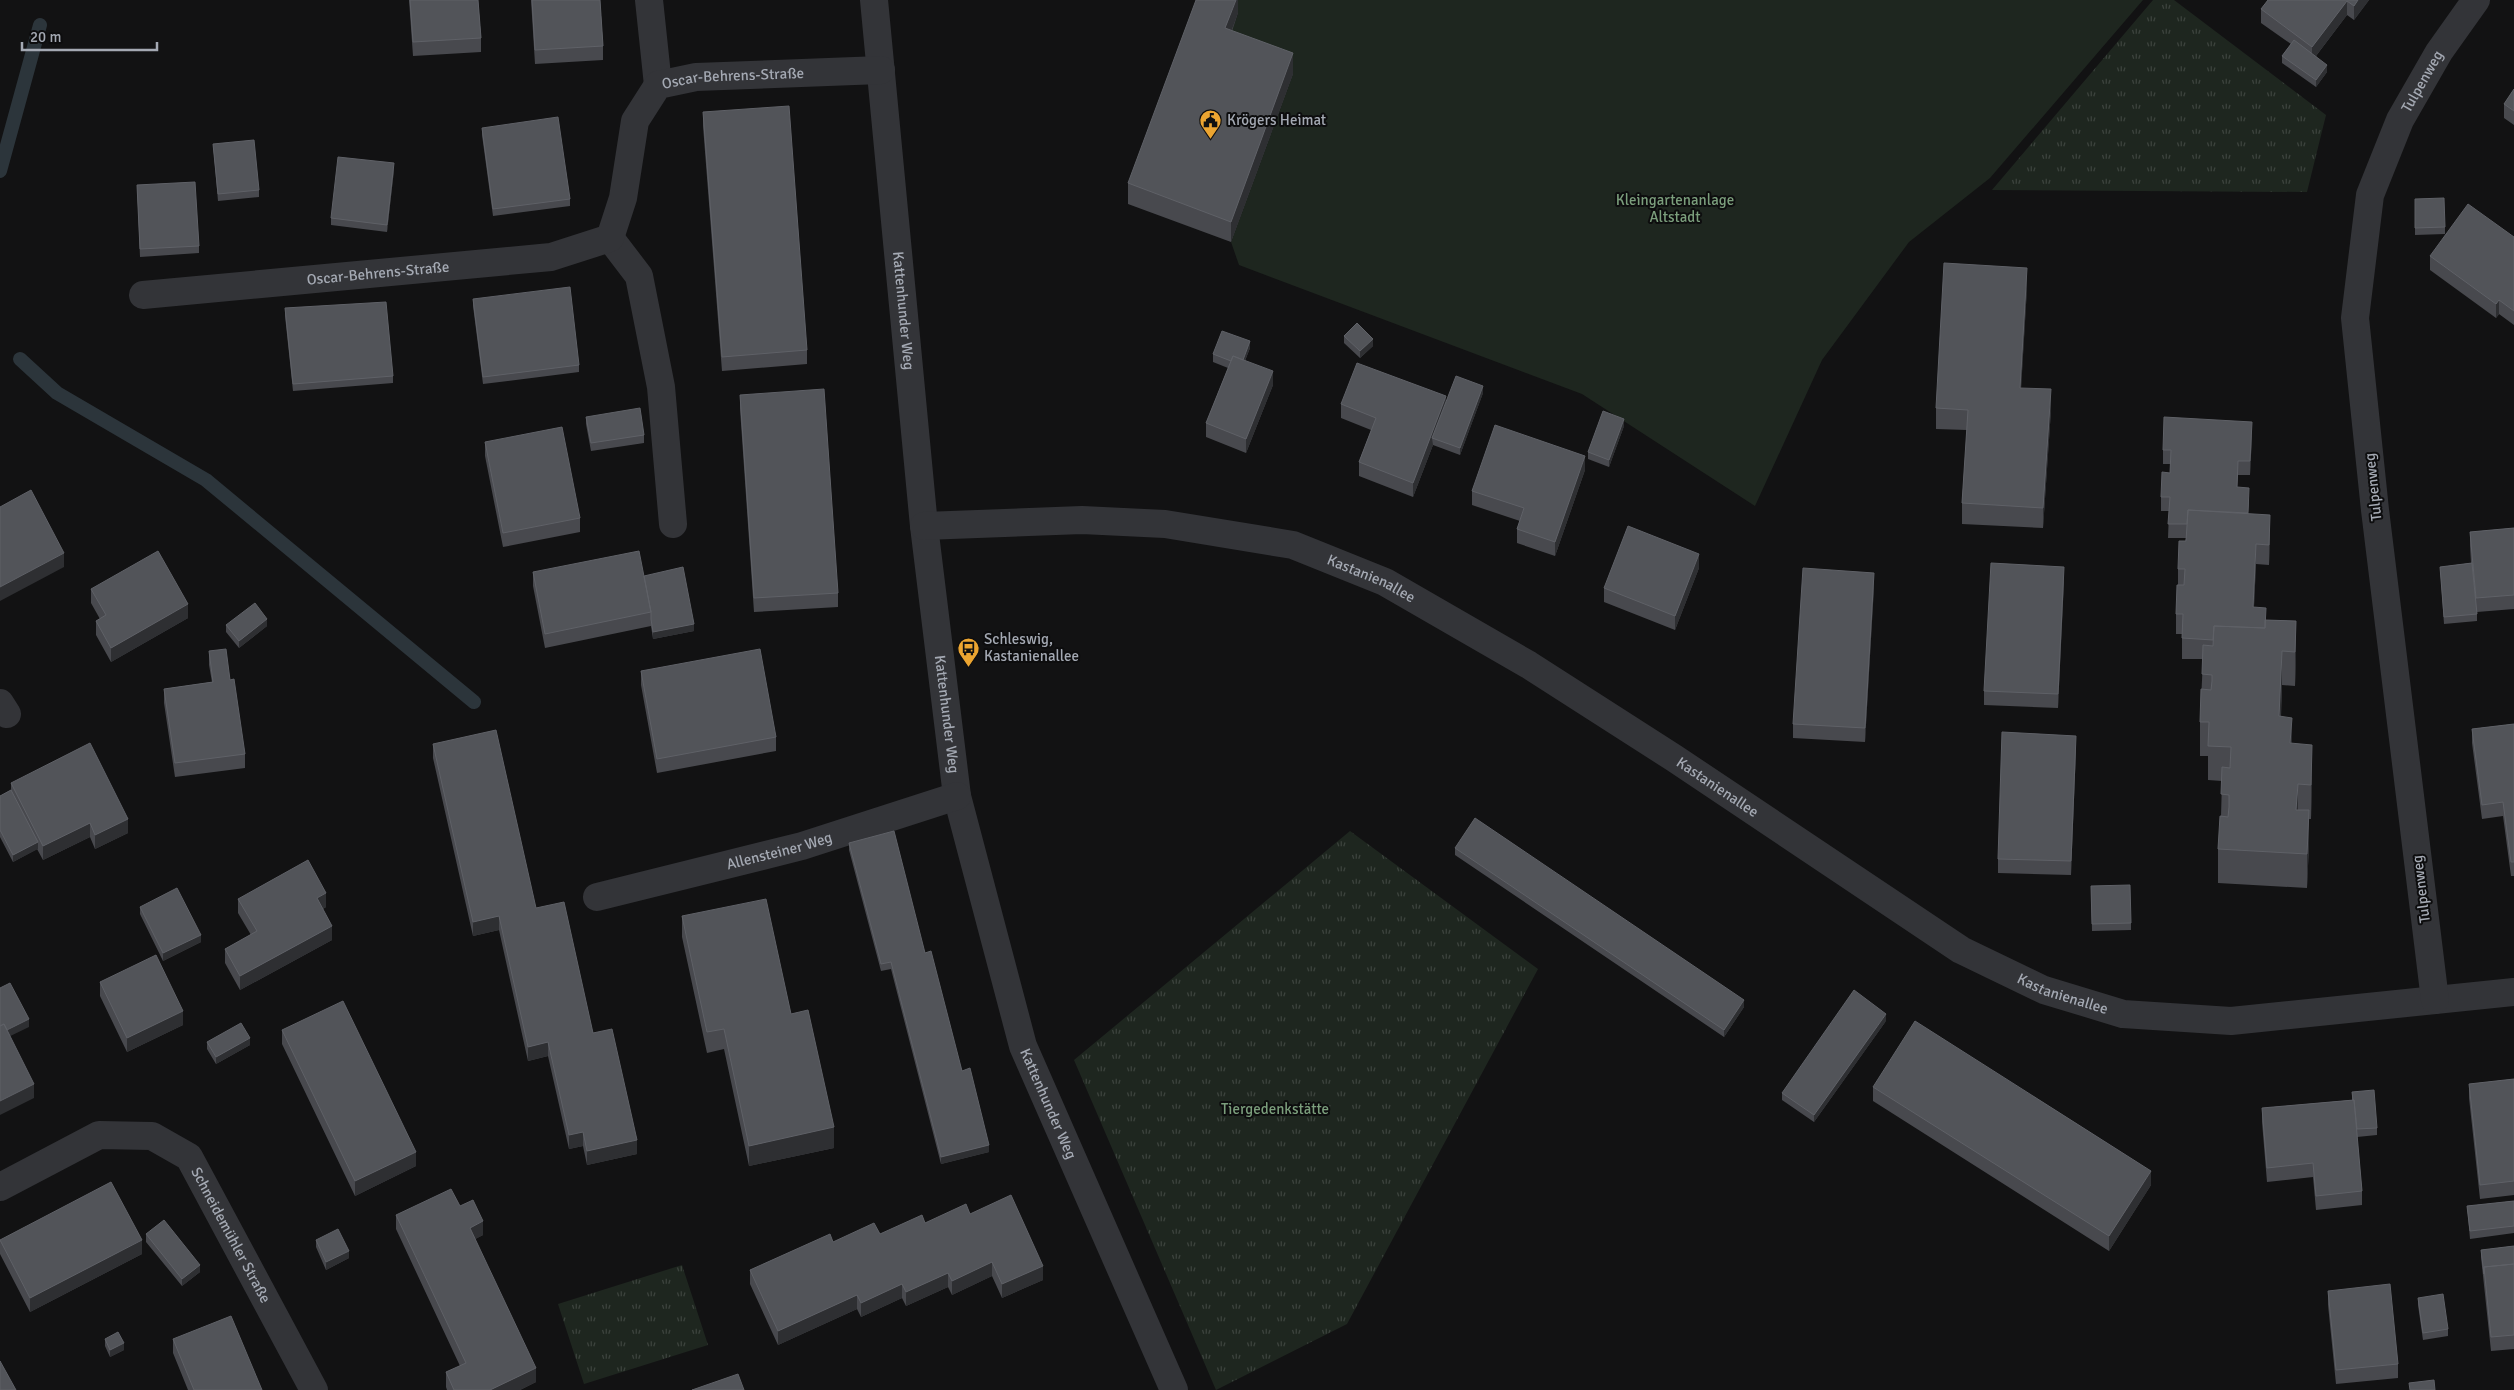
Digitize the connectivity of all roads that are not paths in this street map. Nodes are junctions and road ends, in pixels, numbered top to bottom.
1 (649, 0) edge
2 (874, 0) edge
3 (2476, 0) edge
4 (881, 70) junction
5 (658, 85) junction
6 (610, 238) junction
7 (144, 295) dead end
8 (673, 524) dead end
9 (924, 526) junction
10 (957, 796) junction
11 (597, 897) dead end
12 (2514, 992) edge
13 (2435, 1000) junction
14 (0, 1187) edge
15 (314, 1390) edge
16 (1174, 1390) edge

1 - 5 street
2 - 4 street, Kattenhunder Weg
3 - 13 street, Tulpenweg
4 - 5 street, Oscar-Behrens-Straße
4 - 9 street, Kattenhunder Weg
5 - 6 street, Oscar-Behrens-Straße
6 - 7 street, Oscar-Behrens-Straße
6 - 8 street
9 - 10 street, Kattenhunder Weg
9 - 13 street, Kastanienallee
10 - 11 street, Allensteiner Weg
10 - 16 street, Kattenhunder Weg
12 - 13 street, Kastanienallee
14 - 15 street, Schneidemühler Straße

